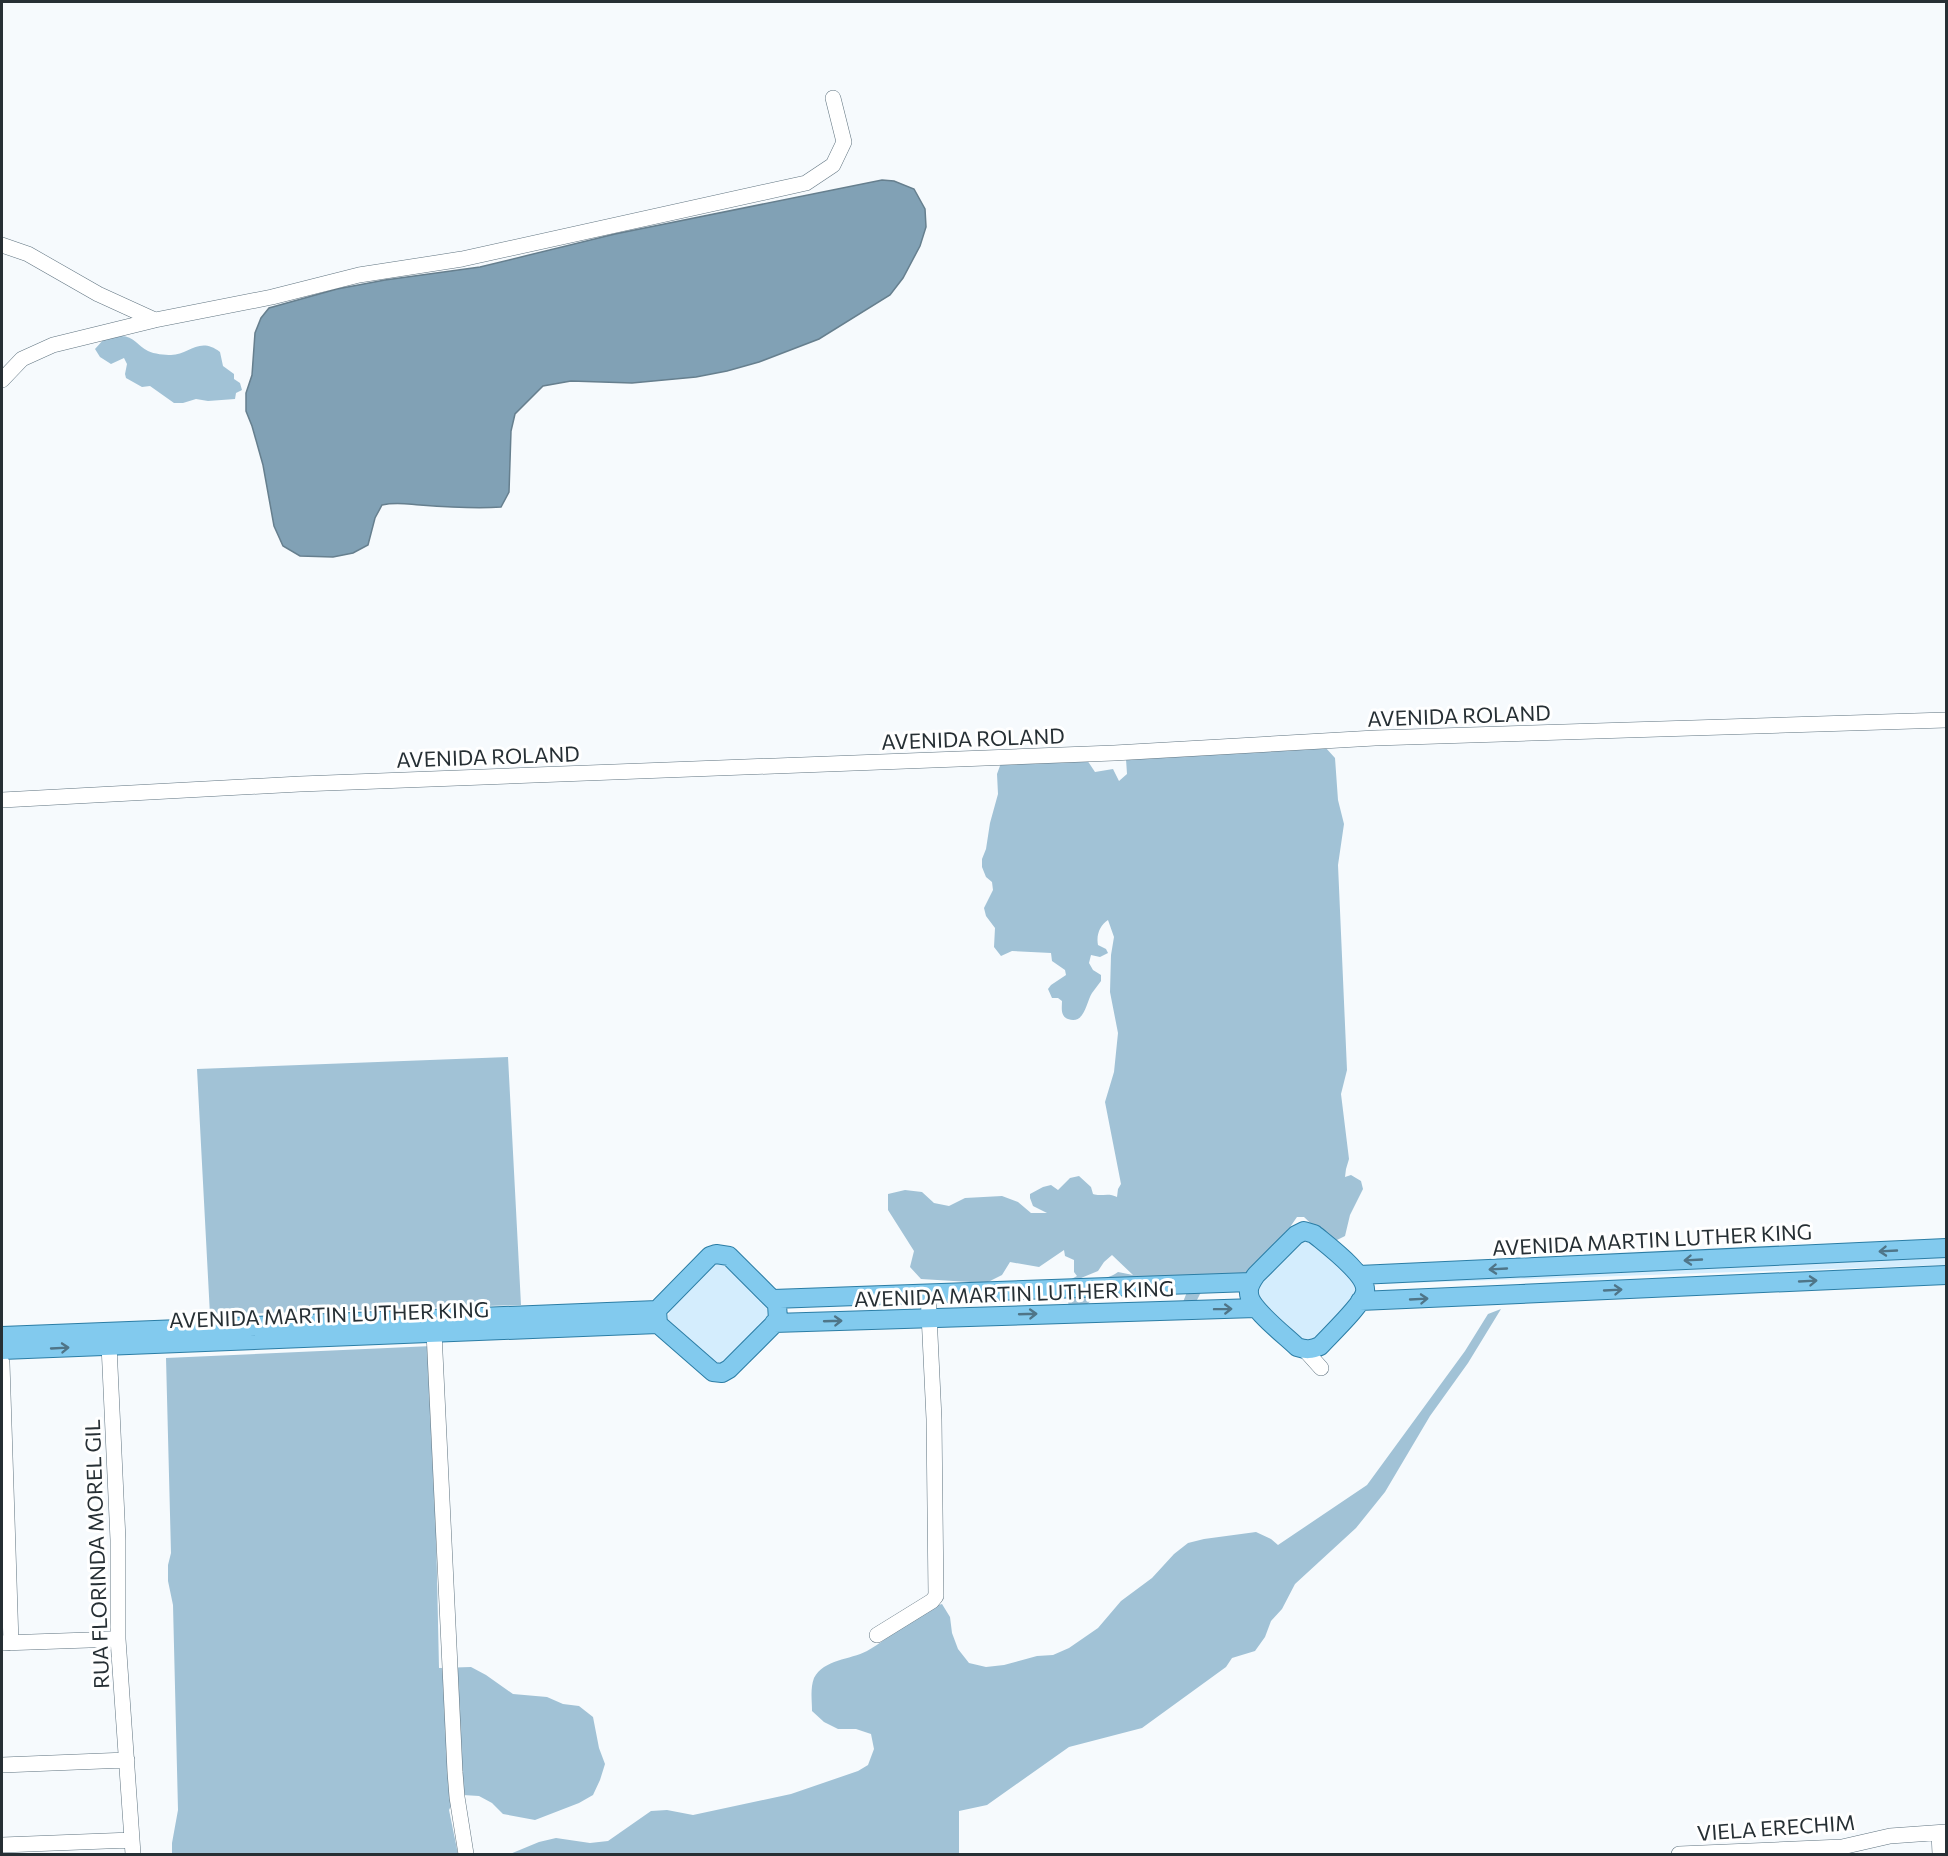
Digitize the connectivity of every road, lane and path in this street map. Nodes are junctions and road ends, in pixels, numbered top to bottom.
1 (833, 98) dead end
2 (2, 244) edge
3 (155, 320) junction
4 (2, 380) edge
5 (1947, 720) edge
6 (2, 800) edge
7 (1947, 1248) edge
8 (1359, 1275) junction
9 (1947, 1275) edge
10 (1251, 1282) junction
11 (1093, 1288) junction
12 (928, 1293) junction
13 (773, 1299) junction
14 (1360, 1301) junction
15 (1256, 1308) junction
16 (1094, 1312) junction
17 (658, 1317) junction
18 (929, 1318) junction
19 (774, 1323) junction
20 (434, 1332) junction
21 (2, 1336) edge
22 (109, 1345) junction
23 (2, 1350) edge
24 (1305, 1350) junction
25 (2, 1363) edge
26 (1322, 1368) dead end
27 (5, 1528) edge
28 (878, 1635) dead end
29 (118, 1639) junction
30 (6, 1643) edge
31 (127, 1760) junction
32 (2, 1765) edge
33 (1943, 1833) edge
34 (2, 1845) edge
35 (133, 1847) edge
36 (466, 1854) edge
37 (1679, 1854) edge
38 (1940, 1854) edge

1 - 3 street
2 - 3 street
3 - 4 street
5 - 6 street, AVENIDA ROLAND
7 -> 8 main road, AVENIDA MARTIN LUTHER KING
8 - 10 main road
8 - 14 main road
14 -> 9 main road
10 - 11 main road, AVENIDA MARTIN LUTHER KING
10 - 15 main road
11 - 12 main road, AVENIDA MARTIN LUTHER KING
11 - 16 main road
12 - 13 main road, AVENIDA MARTIN LUTHER KING
12 - 18 street
13 - 17 main road
13 - 19 main road
14 - 24 main road
16 -> 15 main road, AVENIDA MARTIN LUTHER KING
15 - 24 main road
18 -> 16 main road, AVENIDA MARTIN LUTHER KING
17 - 19 main road
17 - 20 main road, AVENIDA MARTIN LUTHER KING
17 - 21 main road, AVENIDA MARTIN LUTHER KING
19 -> 18 main road, AVENIDA MARTIN LUTHER KING
18 - 28 street
20 - 22 main road, AVENIDA MARTIN LUTHER KING
20 - 36 street
23 -> 22 main road, AVENIDA MARTIN LUTHER KING
22 - 29 street, RUA FLORINDA MOREL GIL
24 - 26 street
25 - 27 street
27 - 30 street
29 - 30 street
29 - 31 street, RUA FLORINDA MOREL GIL
31 - 32 street
31 - 35 street, RUA FLORINDA MOREL GIL
33 - 37 street, VIELA ERECHIM
33 - 38 street
34 - 35 street

